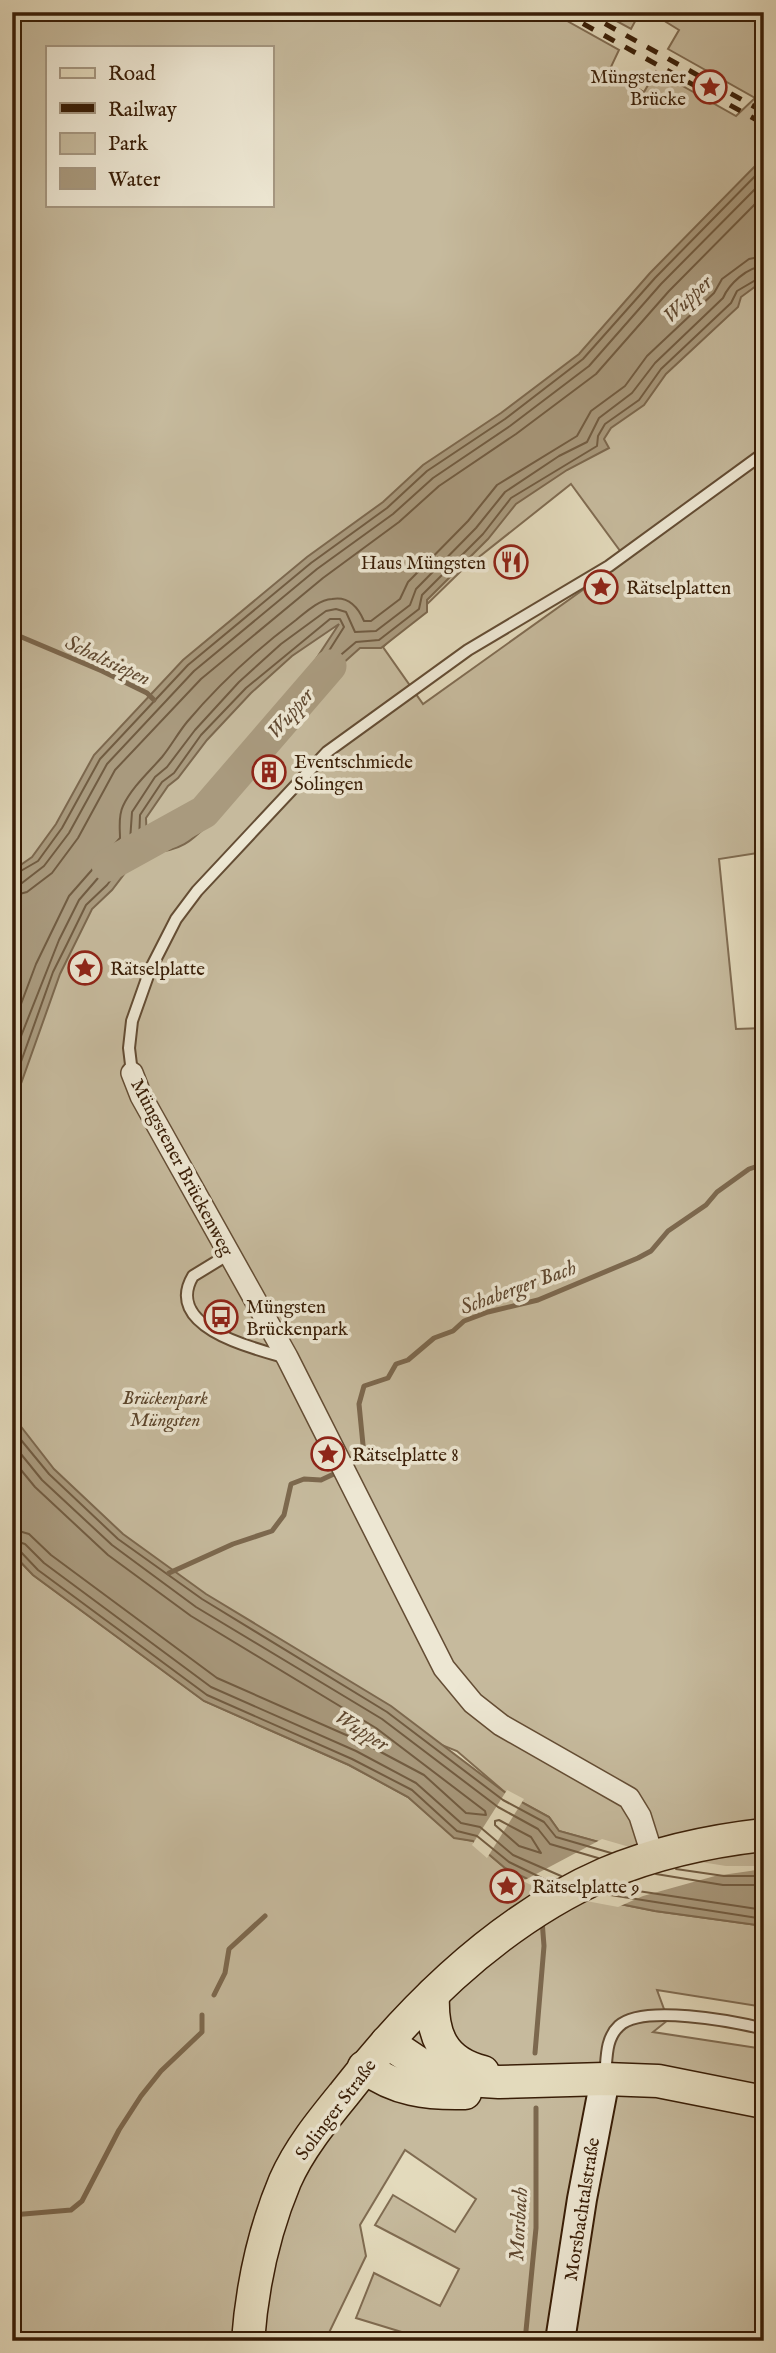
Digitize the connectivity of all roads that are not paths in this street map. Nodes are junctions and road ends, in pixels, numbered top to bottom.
1 (764, 453) edge
2 (132, 1073) joint
3 (229, 1254) junction
4 (288, 1357) junction
5 (764, 1835) edge
6 (653, 1857) junction
7 (433, 1994) junction
8 (764, 2029) edge
9 (387, 2042) junction
10 (364, 2067) junction
11 (605, 2079) junction
12 (505, 2081) junction
13 (764, 2102) edge
14 (248, 2341) edge
15 (560, 2341) edge

1 - 2 lane, Müngstener Brückenweg
2 - 3 street, Müngstener Brückenweg
3 - 4 street, Müngstener Brückenweg
3 - 4 lane
4 - 6 street, Müngstener Brückenweg
5 - 6 main road, Solinger Straße
6 - 7 main road, Solinger Straße
7 - 9 main road, Solinger Straße
7 - 12 main road
8 - 11 lane
9 - 10 main road, Solinger Straße
9 - 12 main road
10 - 12 main road
10 - 14 main road, Solinger Straße
11 - 12 main road
11 - 13 main road
11 - 15 main road, Morsbachtalstraße

